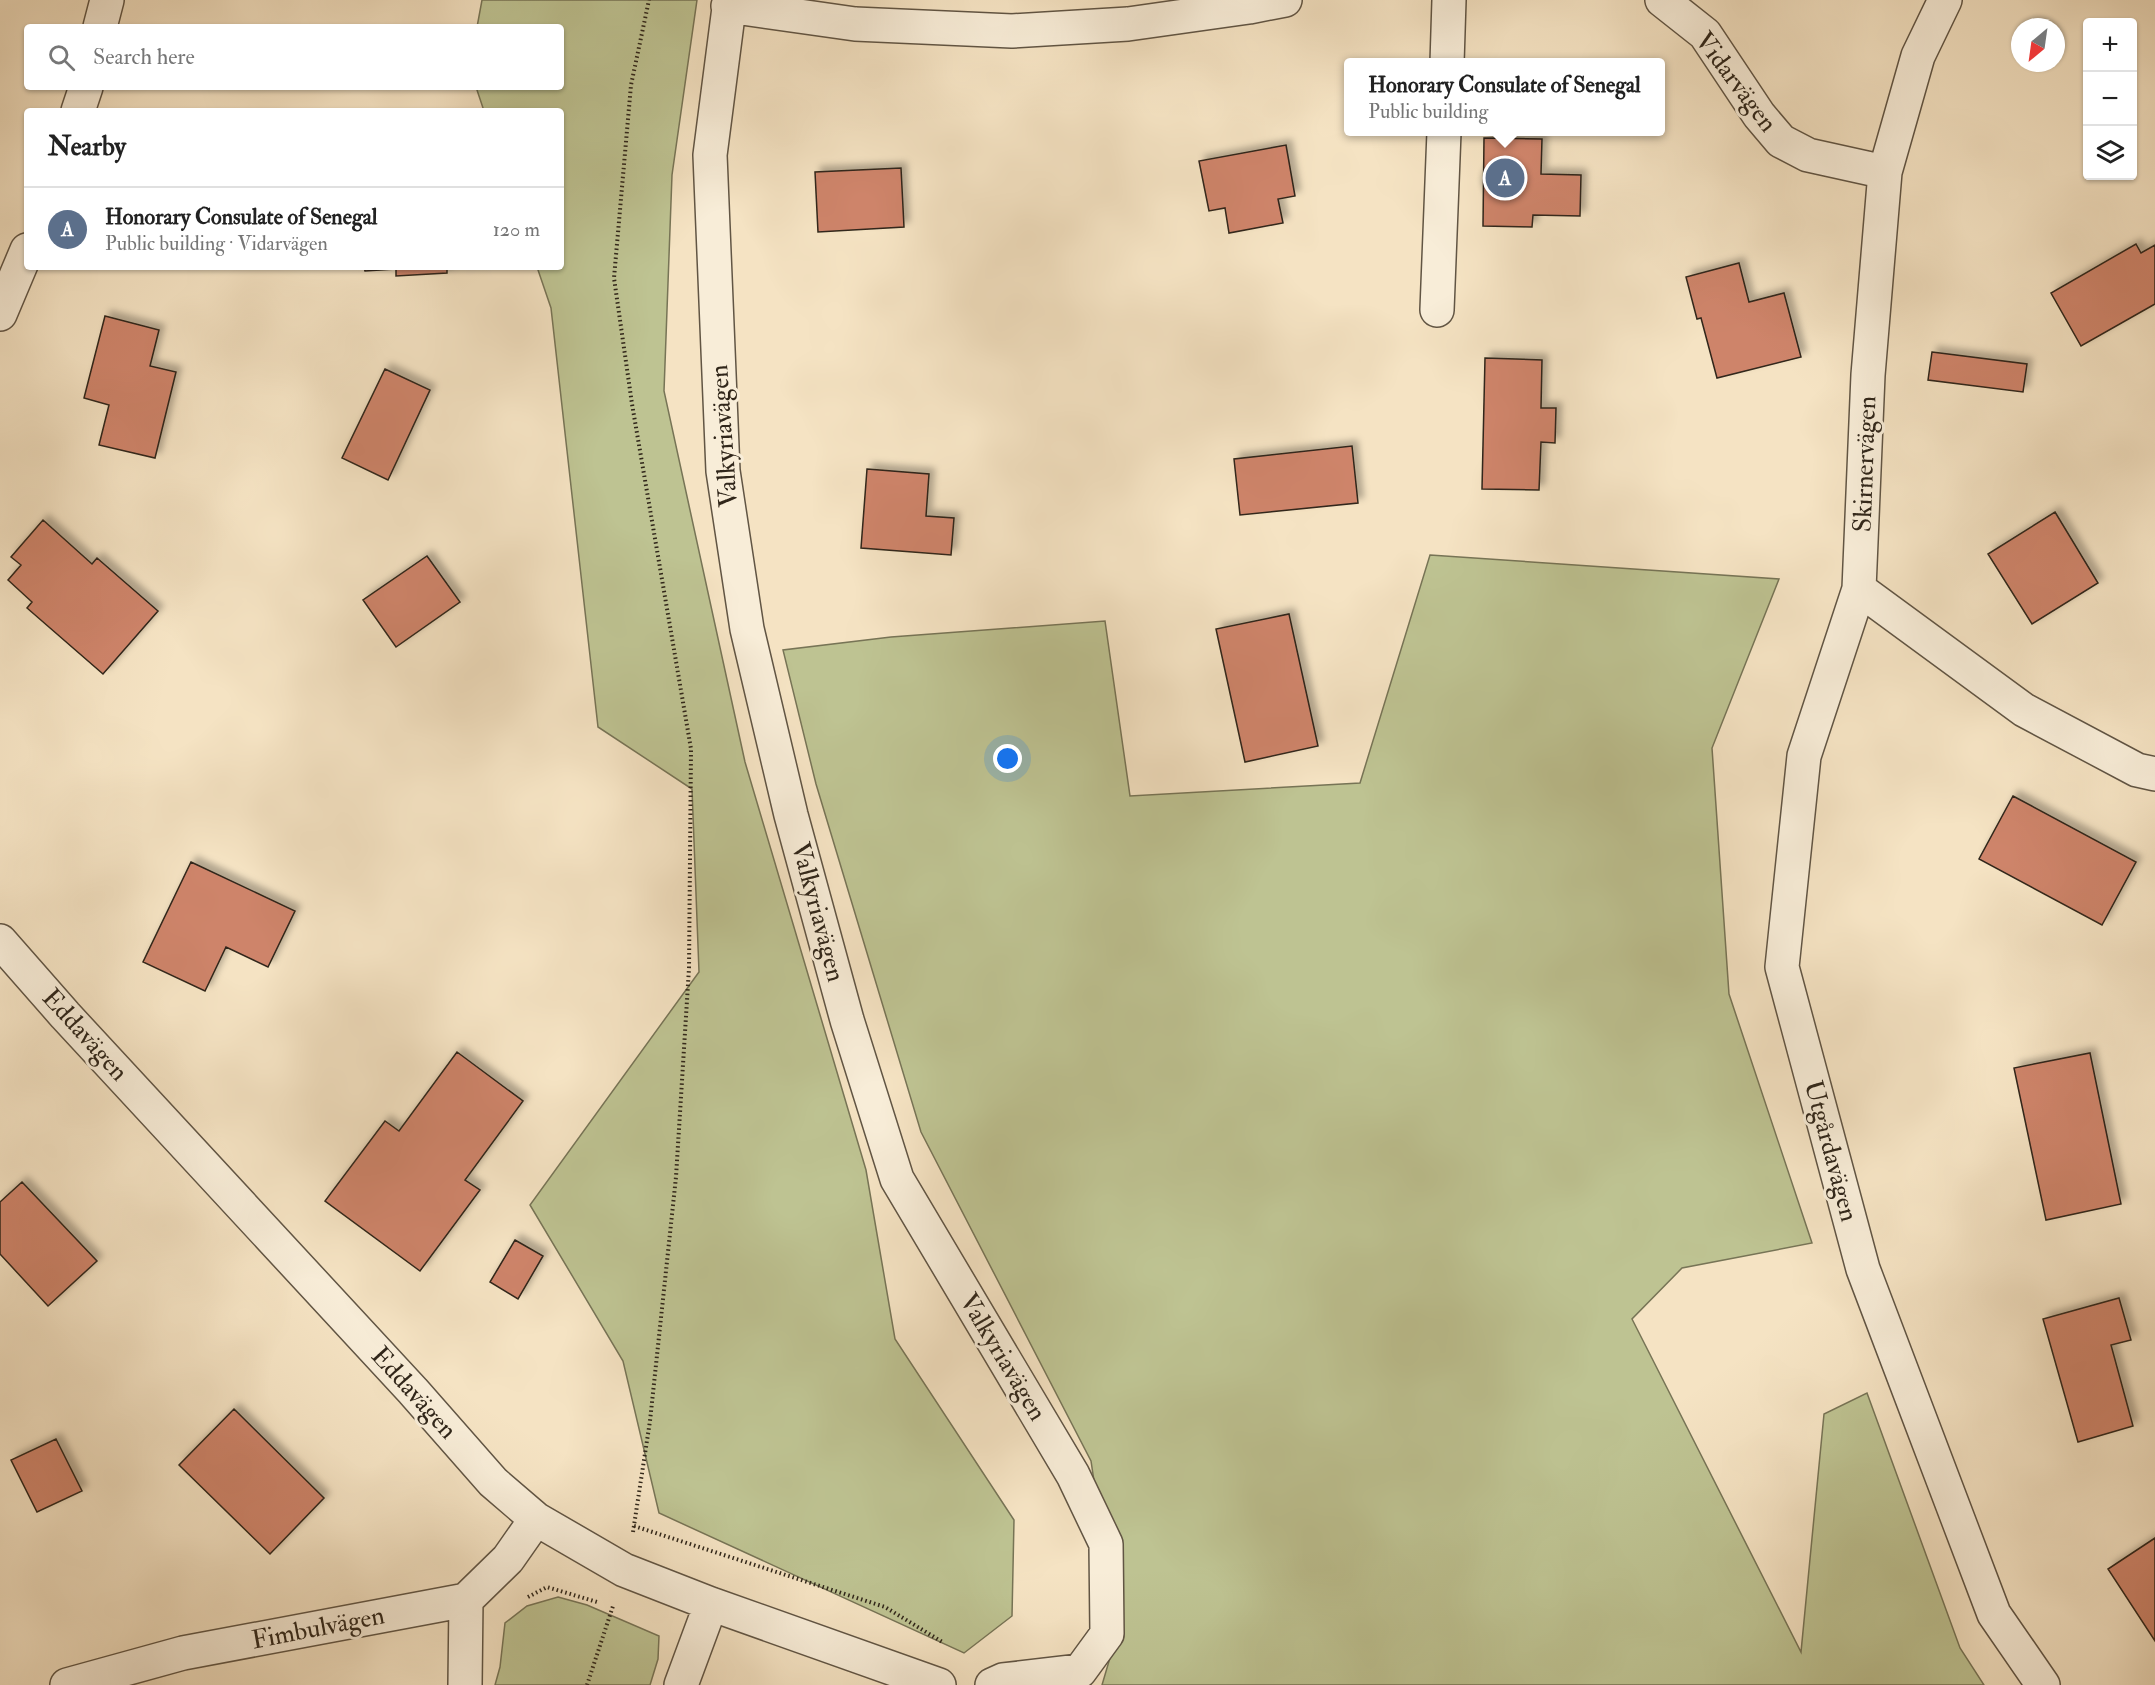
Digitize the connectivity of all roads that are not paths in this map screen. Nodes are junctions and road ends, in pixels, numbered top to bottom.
1 (107, 0) edge
2 (1285, 0) edge
3 (1449, 0) edge
4 (1662, 0) edge
5 (1945, 0) edge
6 (729, 3) edge
7 (101, 24) edge
8 (1447, 58) edge
9 (85, 90) edge
10 (79, 108) edge
11 (1444, 136) edge
12 (1885, 172) junction
13 (24, 257) edge
14 (1437, 310) dead end
15 (0, 314) edge
16 (1859, 590) junction
17 (2155, 774) edge
18 (0, 940) edge
19 (536, 1519) junction
20 (466, 1600) junction
21 (711, 1604) junction
22 (67, 1685) edge
23 (465, 1685) edge
24 (681, 1685) edge
25 (939, 1685) edge
26 (992, 1685) edge
27 (2043, 1685) edge

1 - 7 street
2 - 6 street
3 - 8 street
4 - 12 street, Vidarvägen
5 - 12 street, Skirnervägen
6 - 26 street, Valkyriavägen
9 - 10 street
11 - 14 street
12 - 16 street, Skirnervägen
13 - 15 street
16 - 17 street
16 - 27 street, Utgårdavägen
18 - 19 street, Eddavägen
19 - 20 street
19 - 21 street, Eddavägen
20 - 22 street, Fimbulvägen
20 - 23 street
21 - 24 street
21 - 25 street, Eddavägen

